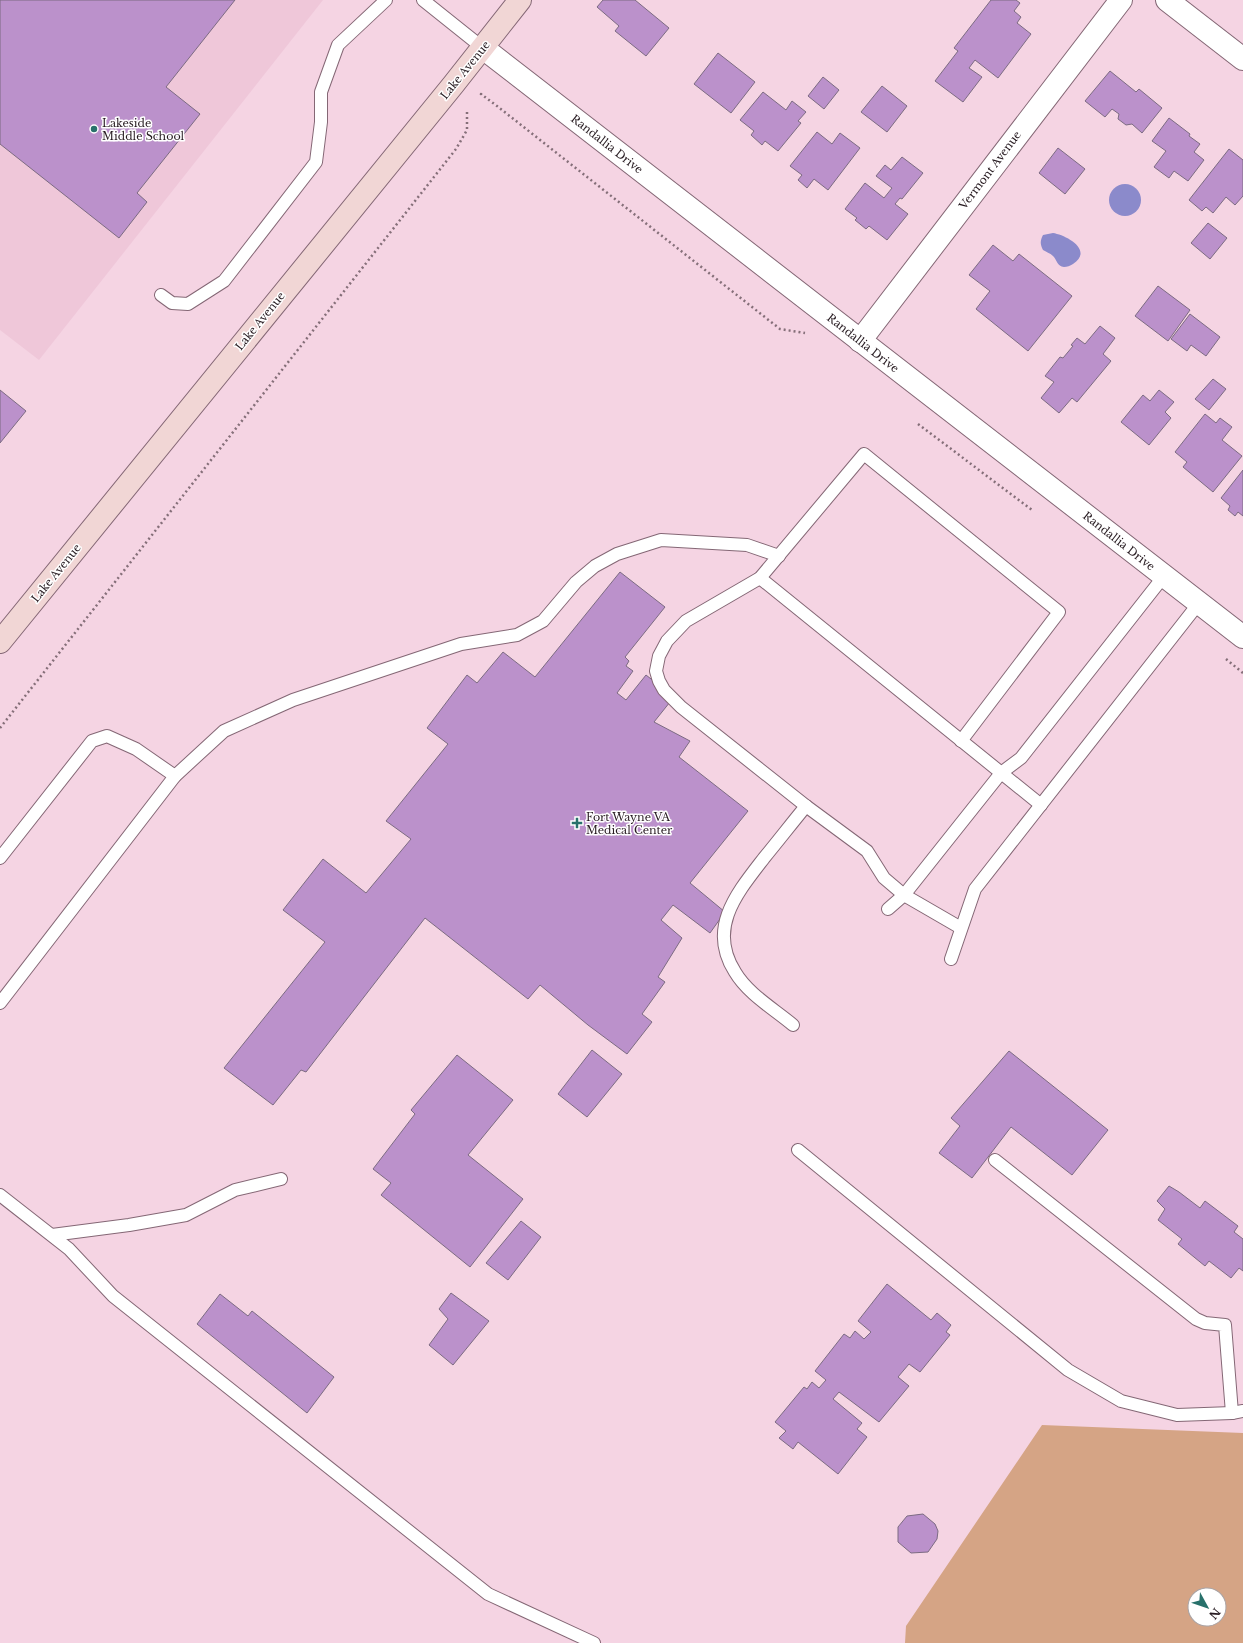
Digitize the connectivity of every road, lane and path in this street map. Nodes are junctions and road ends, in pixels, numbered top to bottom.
1 (386, 0) edge
2 (423, 0) edge
3 (520, 0) edge
4 (1121, 0) edge
5 (1167, 0) edge
6 (483, 48) junction
7 (1243, 59) edge
8 (478, 98) dead end
9 (471, 106) dead end
10 (161, 295) dead end
11 (810, 333) dead end
12 (860, 341) junction
13 (918, 424) dead end
14 (1037, 514) dead end
15 (779, 556) junction
16 (1164, 576) junction
17 (760, 578) junction
18 (1199, 603) junction
19 (1243, 637) edge
20 (0, 642) edge
21 (1225, 658) dead end
22 (1243, 673) edge
23 (0, 728) edge
24 (961, 741) junction
25 (1001, 773) junction
26 (175, 776) junction
27 (1041, 805) junction
28 (806, 806) junction
29 (0, 858) edge
30 (904, 895) junction
31 (888, 909) dead end
32 (961, 928) junction
33 (951, 959) dead end
34 (0, 1003) edge
35 (793, 1025) dead end
36 (798, 1150) dead end
37 (995, 1160) dead end
38 (281, 1180) dead end
39 (0, 1195) edge
40 (52, 1235) junction
41 (1238, 1412) edge
42 (594, 1643) edge

1 - 10 lane
2 - 6 lane
3 - 6 main road, Lake Avenue
4 - 12 street, Vermont Avenue
5 - 7 street
6 - 12 street, Randallia Drive
6 - 20 main road, Lake Avenue
8 - 11 path
9 - 23 path
12 - 16 street, Randallia Drive
13 - 14 path
15 - 17 lane
15 - 24 lane
15 - 26 lane
16 - 18 street, Randallia Drive
16 - 25 lane
17 - 24 lane
17 - 28 lane
18 - 19 street, Randallia Drive
18 - 27 lane
21 - 22 path
24 - 25 lane
25 - 27 lane
25 - 30 lane
26 - 29 lane
26 - 34 lane
27 - 32 lane
28 - 30 lane
28 - 35 lane
30 - 31 lane
30 - 32 lane
32 - 33 lane
36 - 41 lane
37 - 41 lane
38 - 40 lane
39 - 40 lane
40 - 42 lane

